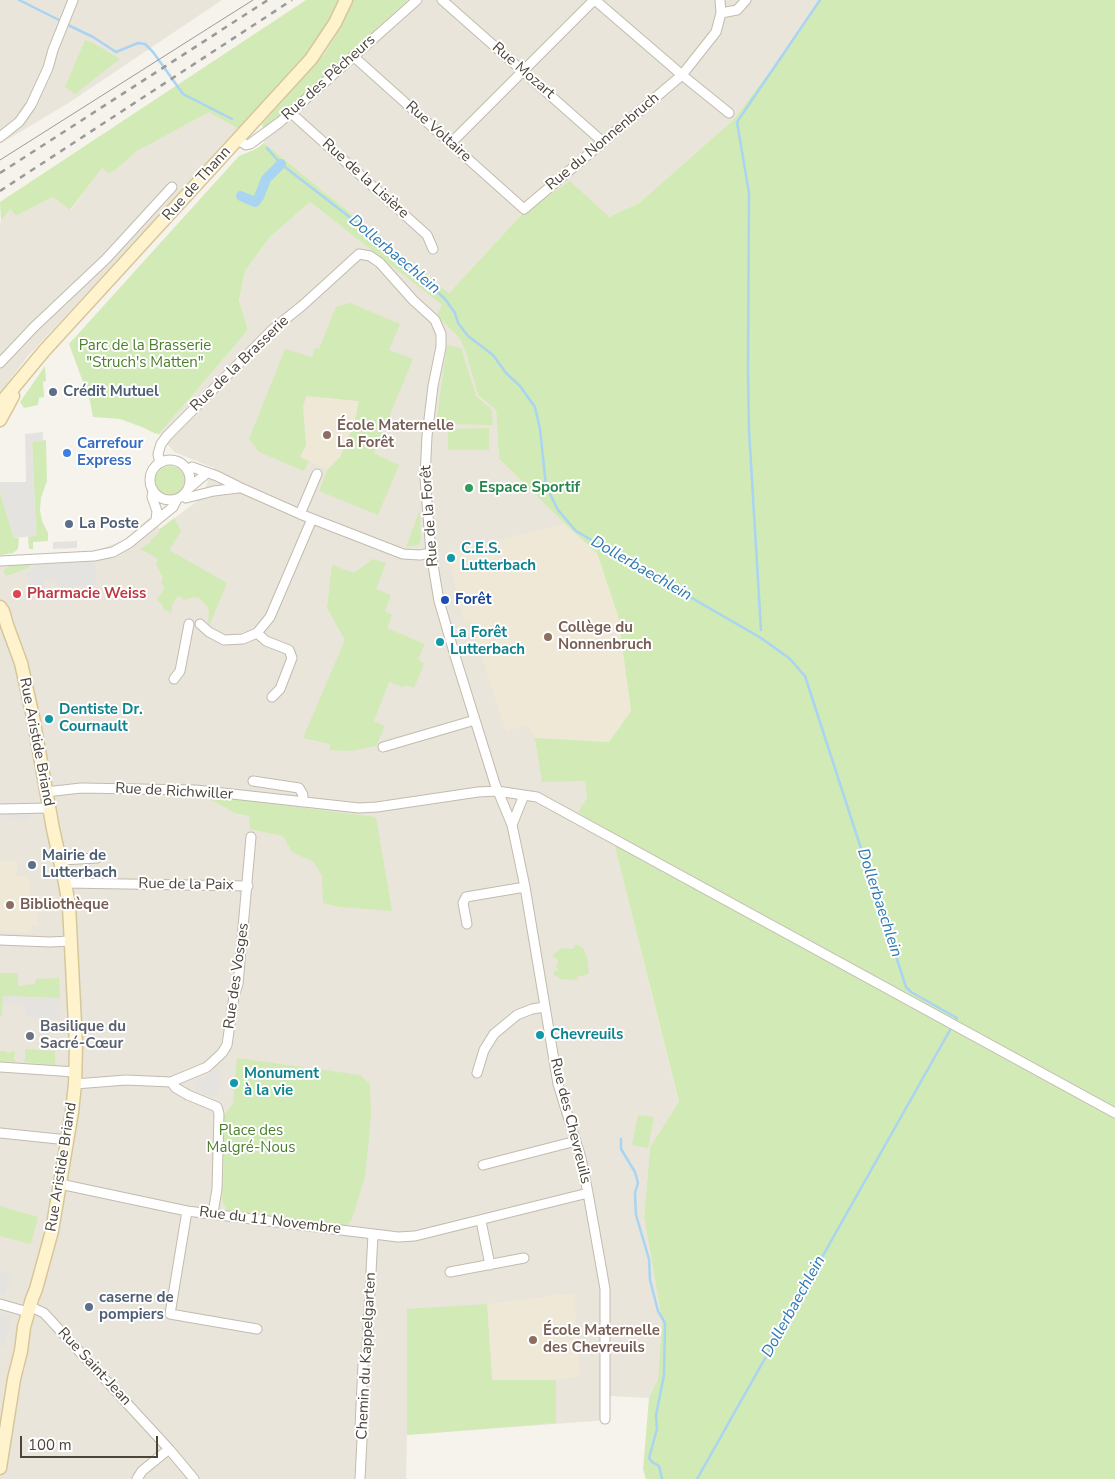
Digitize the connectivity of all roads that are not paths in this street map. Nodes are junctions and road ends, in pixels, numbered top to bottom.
1 (73, 0) edge
2 (346, 0) edge
3 (417, 0) edge
4 (442, 0) edge
5 (595, 0) edge
6 (720, 0) edge
7 (746, 0) edge
8 (721, 13) junction
9 (353, 56) junction
10 (523, 72) junction
11 (682, 75) junction
12 (291, 113) junction
13 (730, 113) dead end
14 (0, 137) edge
15 (238, 140) junction
16 (603, 142) junction
17 (451, 144) junction
18 (172, 187) dead end
19 (524, 209) joint
20 (433, 249) dead end
21 (360, 254) joint
22 (37, 360) junction
23 (0, 363) edge
24 (0, 404) edge
25 (0, 420) edge
26 (160, 463) junction
27 (187, 470) junction
28 (207, 472) junction
29 (318, 474) dead end
30 (238, 487) junction
31 (189, 488) junction
32 (153, 490) junction
33 (179, 498) junction
34 (300, 514) junction
35 (312, 519) junction
36 (156, 520) junction
37 (431, 553) junction
38 (0, 561) edge
39 (0, 607) edge
40 (3, 623) edge
41 (189, 624) dead end
42 (200, 624) dead end
43 (257, 633) junction
44 (174, 679) dead end
45 (272, 697) dead end
46 (475, 720) junction
47 (383, 746) dead end
48 (253, 781) dead end
49 (497, 791) junction
50 (46, 792) junction
51 (524, 794) junction
52 (302, 802) junction
53 (49, 808) junction
54 (0, 809) edge
55 (512, 825) junction
56 (251, 837) dead end
57 (97, 858) dead end
58 (60, 860) junction
59 (66, 883) junction
60 (248, 886) junction
61 (525, 887) junction
62 (467, 924) dead end
63 (0, 940) edge
64 (71, 942) junction
65 (545, 1007) junction
66 (0, 1067) edge
67 (477, 1073) dead end
68 (75, 1078) junction
69 (171, 1082) junction
70 (1115, 1114) edge
71 (0, 1133) edge
72 (68, 1140) junction
73 (576, 1142) junction
74 (484, 1165) dead end
75 (60, 1184) junction
76 (588, 1193) junction
77 (187, 1211) junction
78 (213, 1213) junction
79 (481, 1221) junction
80 (373, 1234) junction
81 (524, 1258) dead end
82 (490, 1264) junction
83 (450, 1272) dead end
84 (0, 1304) edge
85 (28, 1309) junction
86 (257, 1329) dead end
87 (605, 1419) dead end
88 (169, 1449) junction
89 (0, 1468) edge
90 (137, 1479) edge
91 (194, 1479) edge
92 (360, 1479) edge

1 - 14 street
2 - 15 main road, Rue de Thann
3 - 9 street, Rue des Pêcheurs
4 - 10 street, Rue Mozart
5 - 10 street
5 - 11 street
6 - 8 street
7 - 8 street
8 - 11 street, Rue du Nonnenbruch
9 - 12 street, Rue des Pêcheurs
9 - 17 street, Rue Voltaire
10 - 16 street, Rue Mozart
10 - 17 street
11 - 13 street
11 - 16 street, Rue du Nonnenbruch
12 - 15 street, Rue des Pêcheurs
12 - 20 street, Rue de la Lisière
15 - 22 main road, Rue de Thann
16 - 19 street, Rue du Nonnenbruch
17 - 19 street, Rue Voltaire
18 - 23 street, Rue de Thann
21 - 26 street, Rue de la Brasserie
21 - 37 street, Rue de la Forêt
22 - 24 main road, Rue de Thann
22 - 25 main road, Rue de Thann
26 - 27 street
26 - 32 street
27 - 28 street
27 - 31 street
28 - 30 street
28 - 31 street
29 - 34 street
30 - 33 street
30 - 34 street
31 - 33 street
32 - 33 street
32 - 36 street
33 - 36 street
34 - 35 street
35 - 37 street
35 - 43 street
36 - 38 street
37 - 46 street, Rue de la Forêt
39 - 40 main road, Rue Aristide Briand
40 - 50 main road, Rue Aristide Briand
41 - 44 street
42 - 43 street
43 - 45 street
46 - 47 street
46 - 49 street, Rue de la Forêt
48 - 52 street, Rue de Richwiller
49 - 51 street, Rue de Richwiller
49 - 52 street, Rue de Richwiller
49 - 55 street, Rue des Chevreuils
50 - 52 street, Rue de Richwiller
50 - 53 main road, Rue Aristide Briand
51 - 55 street
51 - 70 street, Rue de Richwiller
53 - 54 street
53 - 58 main road, Rue Aristide Briand
55 - 61 street, Rue des Chevreuils
56 - 60 street, Rue des Vosges
57 - 58 street
58 - 59 main road, Rue Aristide Briand
59 - 60 street, Rue de la Paix
59 - 64 main road, Rue Aristide Briand
60 - 69 street, Rue des Vosges
61 - 62 street
61 - 65 street, Rue des Chevreuils
63 - 64 street
64 - 68 main road, Rue Aristide Briand
65 - 67 street
65 - 73 street, Rue des Chevreuils
66 - 68 street
68 - 69 street
68 - 72 main road, Rue Aristide Briand
69 - 78 street
71 - 72 street
72 - 75 main road, Rue Aristide Briand
73 - 74 street
73 - 76 street, Rue des Chevreuils
75 - 77 street, Rue du 11 Novembre
75 - 85 main road, Rue Aristide Briand
76 - 79 street, Rue du 11 Novembre
76 - 87 street, Rue des Chevreuils
77 - 78 street, Rue du 11 Novembre
77 - 86 street
78 - 80 street, Rue du 11 Novembre
79 - 80 street, Rue du 11 Novembre
79 - 82 street
80 - 92 street, Chemin du Kappelgarten
81 - 82 street
82 - 83 street
84 - 85 street, Rue Saint-Jean
85 - 88 street, Rue Saint-Jean
85 - 89 main road, Rue Aristide Briand
88 - 90 street
88 - 91 street, Rue Saint-Jean

